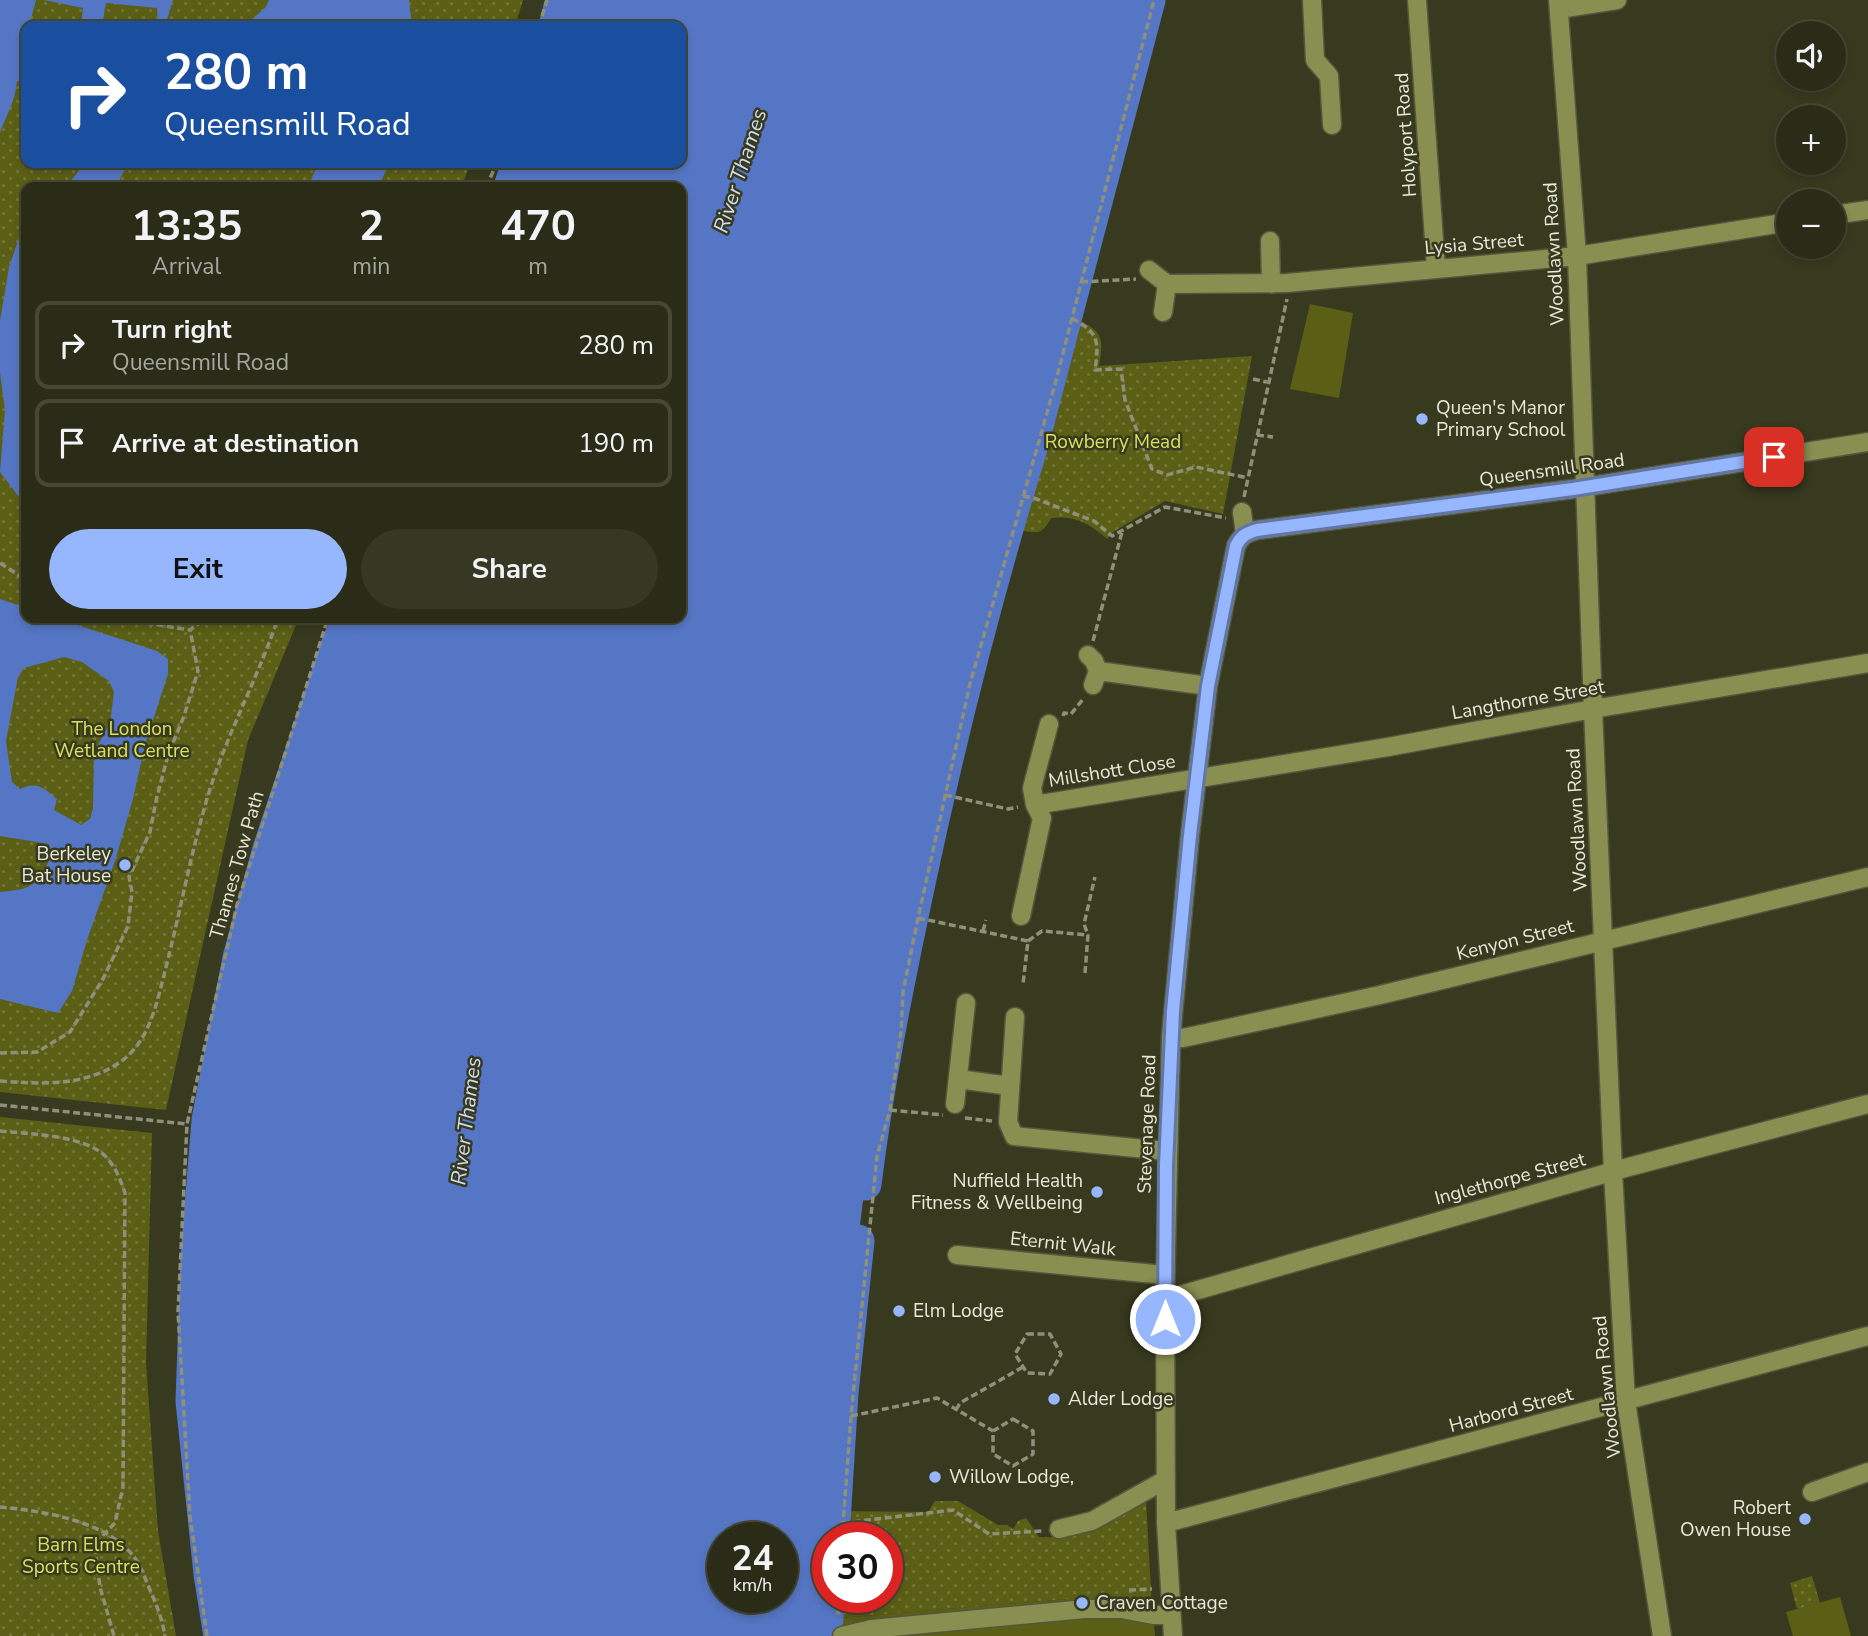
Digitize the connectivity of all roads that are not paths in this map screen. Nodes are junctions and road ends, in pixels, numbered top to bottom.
1 (1312, 0) edge
2 (1417, 0) edge
3 (1617, 0) edge
4 (1558, 4) edge
5 (1332, 125) dead end
6 (1868, 210) edge
7 (1846, 213) edge
8 (1776, 224) edge
9 (1270, 241) dead end
10 (1577, 256) junction
11 (1436, 268) junction
12 (1149, 270) road end
13 (1167, 284) junction
14 (1281, 289) junction
15 (1163, 312) dead end
16 (1868, 442) edge
17 (1584, 487) junction
18 (1239, 514) road end
19 (1243, 535) junction
20 (1868, 663) edge
21 (1092, 667) road end
22 (1208, 686) junction
23 (1592, 709) junction
24 (1049, 724) road end
25 (1196, 779) junction
26 (1035, 805) junction
27 (1868, 877) edge
28 (1020, 916) dead end
29 (1603, 940) junction
30 (966, 1003) dead end
31 (1015, 1017) dead end
32 (1171, 1036) junction
33 (957, 1079) junction
34 (1010, 1086) junction
35 (955, 1104) dead end
36 (1868, 1104) edge
37 (1166, 1151) junction
38 (1613, 1172) junction
39 (957, 1255) dead end
40 (1165, 1275) junction
41 (1164, 1296) junction
42 (1868, 1336) edge
43 (1626, 1401) junction
44 (1868, 1472) edge
45 (1165, 1480) junction
46 (1812, 1492) dead end
47 (1166, 1523) junction
48 (1059, 1530) road end
49 (1171, 1615) junction
50 (842, 1636) edge
51 (1173, 1636) edge
52 (1662, 1636) edge

1 - 5 street
2 - 11 street, Holyport Road
3 - 4 street
4 - 10 street, Woodlawn Road
6 - 7 street
8 - 10 street, Lysia Street
9 - 14 street
10 - 11 street, Lysia Street
10 - 17 street, Woodlawn Road
11 - 14 street, Lysia Street
12 - 13 street
13 - 14 street, Lysia Street
13 - 15 street
16 - 17 street, Queensmill Road
17 - 19 street, Queensmill Road
17 - 23 street, Woodlawn Road
18 - 19 street
19 - 22 street, Stevenage Road
20 - 23 street, Langthorne Street
21 - 22 street
22 - 25 street, Stevenage Road
23 - 25 street, Langthorne Street
23 - 29 street, Woodlawn Road
24 - 26 street, Millshott Close
25 - 26 street, Millshott Close
25 - 32 street, Stevenage Road
26 - 28 street, Millshott Close
27 - 29 street, Kenyon Street
29 - 32 street, Kenyon Street
29 - 38 street, Woodlawn Road
30 - 33 street
31 - 34 street
32 - 37 street, Stevenage Road
33 - 34 street
33 - 35 street
34 - 37 street
36 - 38 street, Inglethorpe Street
37 - 40 street, Stevenage Road
38 - 41 street, Inglethorpe Street
38 - 43 street, Woodlawn Road
39 - 40 street, Eternit Walk
40 - 41 street, Stevenage Road
41 - 45 street, Stevenage Road
42 - 43 street, Harbord Street
43 - 47 street, Harbord Street
43 - 52 street, Woodlawn Road
44 - 46 street
45 - 47 street, Stevenage Road
45 - 48 street
47 - 49 street, Stevenage Road
49 - 50 street
49 - 51 street, Stevenage Road

